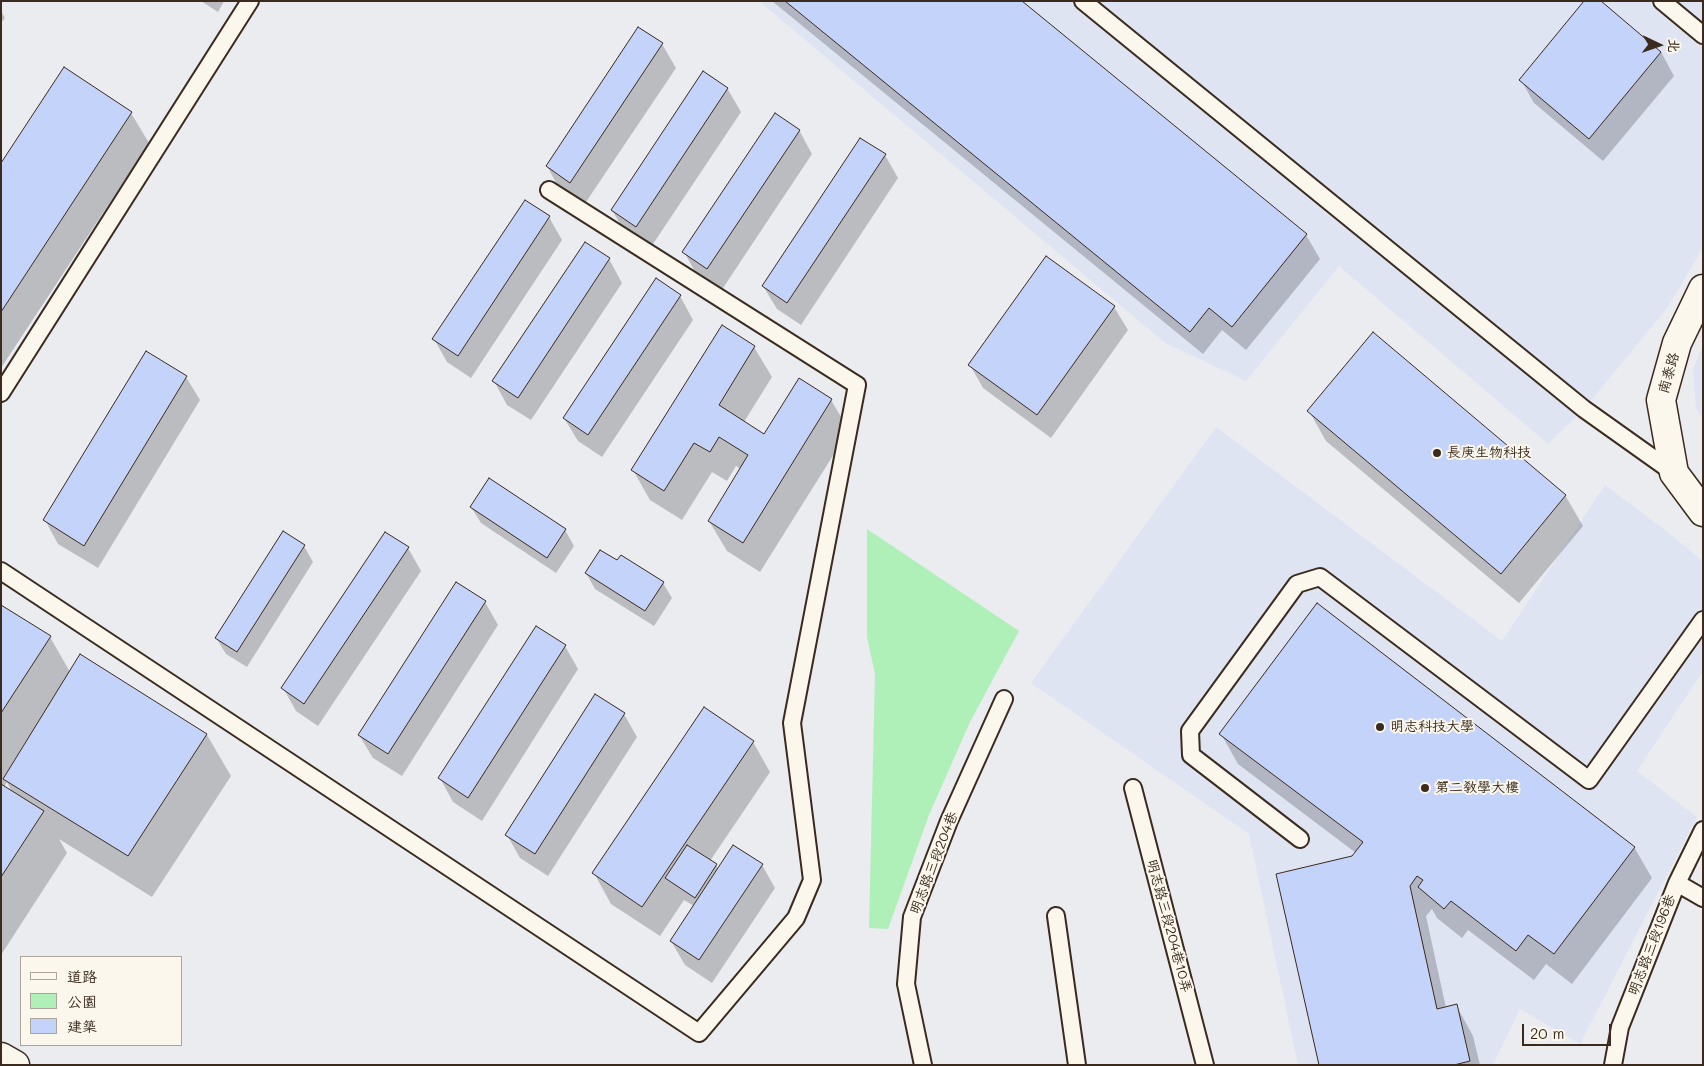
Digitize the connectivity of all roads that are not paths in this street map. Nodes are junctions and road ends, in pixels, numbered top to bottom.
1 (250, 1) edge
2 (1083, 1) edge
3 (1662, 1) edge
4 (1703, 35) edge
5 (549, 190) dead end
6 (1703, 289) edge
7 (1, 392) edge
8 (1674, 473) junction
9 (1703, 512) edge
10 (1, 571) edge
11 (1703, 620) edge
12 (1004, 699) dead end
13 (1133, 788) dead end
14 (1703, 830) edge
15 (1300, 839) dead end
16 (1677, 883) junction
17 (1703, 898) edge
18 (1056, 916) dead end
19 (1, 1056) edge
20 (15, 1065) edge
21 (922, 1065) edge
22 (1077, 1065) edge
23 (1205, 1065) edge
24 (1613, 1065) edge

1 - 7 lane
2 - 8 lane
3 - 4 lane
5 - 10 lane
6 - 8 street, 南泰路
8 - 9 street, 南泰路
11 - 15 lane
12 - 21 lane, 明志路三段204巷
13 - 23 lane, 明志路三段204巷10弄
14 - 16 lane, 明志路三段196巷
16 - 17 lane
16 - 24 lane, 明志路三段196巷
18 - 22 lane
19 - 20 street

